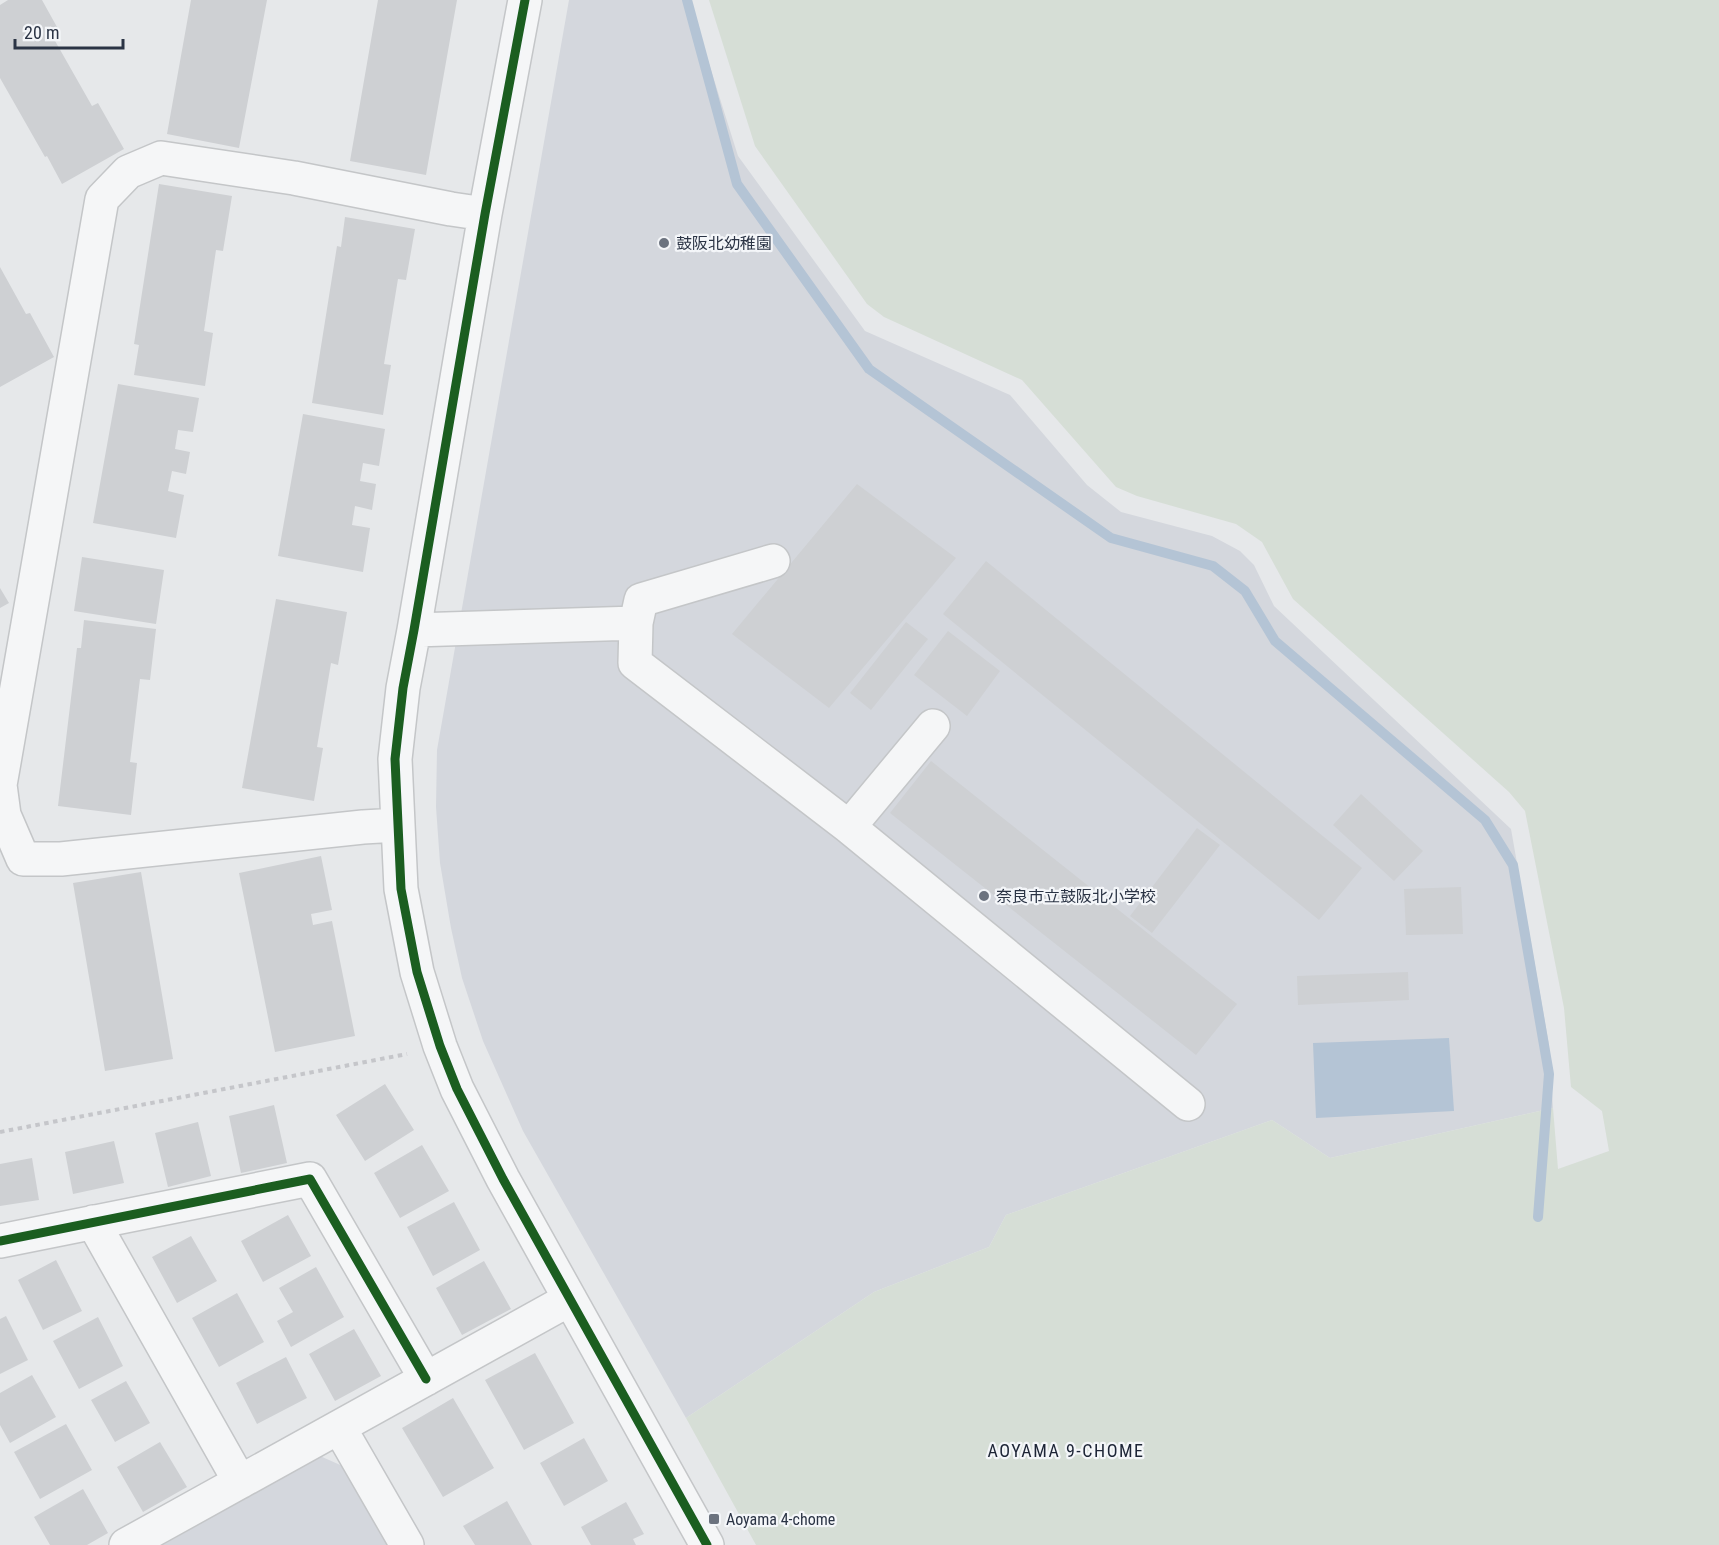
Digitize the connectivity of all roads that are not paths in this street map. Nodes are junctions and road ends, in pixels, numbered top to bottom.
1 (525, 0) edge
2 (485, 214) junction
3 (773, 561) dead end
4 (636, 623) junction
5 (414, 630) junction
6 (933, 726) dead end
7 (398, 825) junction
8 (849, 827) junction
9 (1188, 1104) dead end
10 (93, 1222) junction
11 (0, 1241) edge
12 (570, 1299) junction
13 (426, 1379) junction
14 (339, 1427) junction
15 (240, 1482) junction
16 (126, 1545) edge
17 (407, 1545) edge
18 (707, 1545) edge

1 - 2 street
2 - 5 street
2 - 7 street
3 - 4 street
4 - 5 street
4 - 8 street
5 - 7 street
6 - 8 street
7 - 12 street
8 - 9 street
10 - 11 street
10 - 13 street
10 - 15 street
12 - 13 street
12 - 18 street
13 - 14 street
14 - 15 street
14 - 17 street
15 - 16 street

